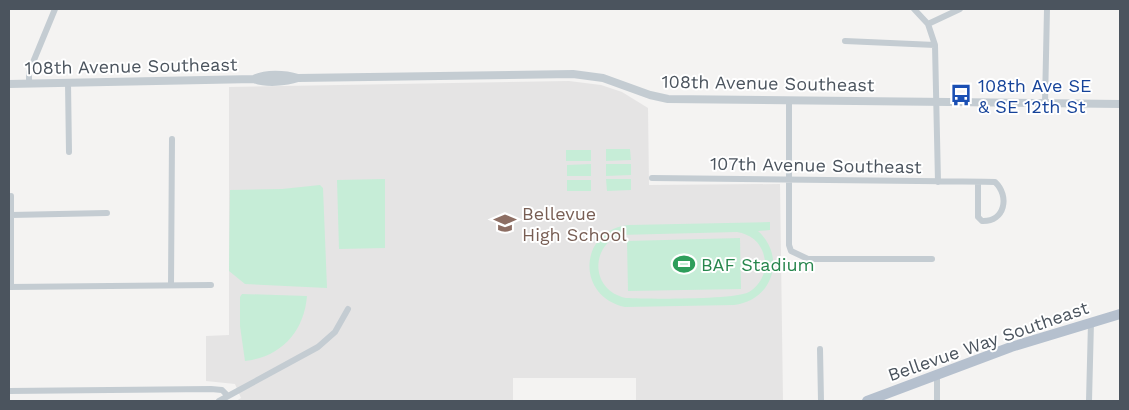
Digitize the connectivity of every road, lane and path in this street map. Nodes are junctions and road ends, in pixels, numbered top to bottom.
1 (55, 9) edge
2 (914, 9) edge
3 (960, 9) edge
4 (1046, 9) edge
5 (928, 24) junction
6 (845, 41) dead end
7 (935, 45) junction
8 (29, 83) junction
9 (68, 83) junction
10 (9, 84) edge
11 (789, 100) junction
12 (937, 102) junction
13 (1045, 103) junction
14 (1120, 104) edge
15 (172, 139) dead end
16 (69, 152) dead end
17 (652, 178) dead end
18 (788, 180) junction
19 (938, 182) junction
20 (978, 182) junction
21 (11, 196) dead end
22 (107, 213) dead end
23 (11, 214) junction
24 (932, 259) dead end
25 (171, 285) junction
26 (211, 285) dead end
27 (10, 287) edge
28 (348, 309) dead end
29 (1120, 314) edge
30 (1091, 322) junction
31 (820, 349) dead end
32 (938, 375) junction
33 (9, 391) edge
34 (228, 396) junction
35 (219, 401) edge
36 (821, 401) edge
37 (867, 401) edge
38 (937, 401) edge
39 (1089, 401) edge

1 - 8 street
2 - 5 street
3 - 5 street
4 - 13 street
5 - 7 street
6 - 7 street
7 - 12 street
8 - 9 street, 108th Avenue Southeast
8 - 10 street, 108th Avenue Southeast
9 - 11 street, 108th Avenue Southeast
9 - 16 street
11 - 12 street, 108th Avenue Southeast
11 - 18 street
12 - 13 street, 108th Avenue Southeast
12 - 19 street
13 - 14 street, 108th Avenue Southeast
15 - 25 street
17 - 18 street, 107th Avenue Southeast
18 - 19 street, 107th Avenue Southeast
18 - 24 street
19 - 20 street, 107th Avenue Southeast
20 - 20 street, 107th Avenue Southeast
21 - 23 street
22 - 23 street
23 - 27 street
25 - 26 street
25 - 27 street
28 - 34 street
29 - 30 main road, Bellevue Way Southeast
30 - 32 main road, Bellevue Way Southeast
30 - 39 street
31 - 36 street
32 - 37 main road, Bellevue Way Southeast
32 - 38 street
33 - 34 street
34 - 35 street

